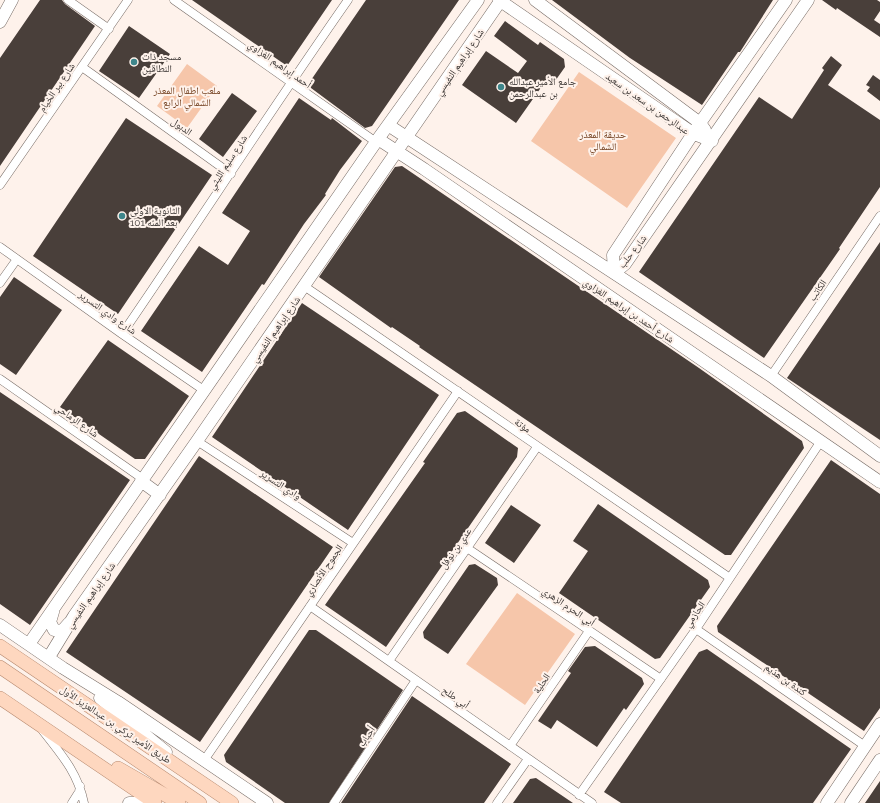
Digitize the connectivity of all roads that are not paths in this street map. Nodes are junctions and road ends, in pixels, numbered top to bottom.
1 (12, 0) edge
2 (68, 0) edge
3 (128, 0) edge
4 (174, 0) edge
5 (348, 0) edge
6 (478, 0) edge
7 (500, 0) edge
8 (536, 0) edge
9 (786, 0) edge
10 (808, 0) edge
11 (0, 22) edge
12 (109, 29) junction
13 (82, 68) junction
14 (290, 83) junction
15 (700, 123) junction
16 (388, 125) junction
17 (694, 134) junction
18 (407, 138) junction
19 (377, 141) junction
20 (712, 141) junction
21 (398, 152) junction
22 (231, 174) junction
23 (0, 185) edge
24 (879, 219) edge
25 (0, 247) edge
26 (17, 259) junction
27 (614, 273) junction
28 (0, 283) edge
29 (304, 286) junction
30 (122, 334) junction
31 (772, 376) junction
32 (0, 379) edge
33 (205, 390) junction
34 (458, 391) junction
35 (198, 441) junction
36 (821, 442) junction
37 (537, 447) junction
38 (880, 456) edge
39 (142, 480) junction
40 (880, 482) edge
41 (160, 495) junction
42 (353, 543) junction
43 (467, 548) junction
44 (730, 578) junction
45 (310, 606) junction
46 (54, 610) junction
47 (74, 616) junction
48 (0, 624) edge
49 (696, 629) junction
50 (589, 631) junction
51 (29, 644) junction
52 (0, 646) edge
53 (48, 657) junction
54 (388, 661) junction
55 (0, 667) edge
56 (63, 668) junction
57 (661, 679) junction
58 (416, 680) junction
59 (0, 698) edge
60 (34, 719) junction
61 (880, 724) edge
62 (510, 746) junction
63 (865, 746) junction
64 (528, 758) junction
65 (205, 759) junction
66 (880, 760) edge
67 (203, 782) junction
68 (80, 786) junction
69 (580, 795) junction
70 (72, 803) edge
71 (84, 803) edge
72 (155, 803) edge
73 (179, 803) edge
74 (200, 803) edge
75 (232, 803) edge
76 (267, 803) edge
77 (334, 803) edge
78 (497, 803) edge
79 (592, 803) edge
80 (827, 803) edge
81 (851, 803) edge

1 - 11 street
2 - 12 street
3 - 12 street, شارع بير الخيام
4 - 14 street, أحمد إبراهيم الغزاوي
5 - 14 street, شارع سليم الليثي
6 - 16 street, شارع إبراهيم النفيسي
7 - 17 street, عبدالرحمن بن سعد بن سعيد
7 - 18 street, شارع إبراهيم النفيسي
8 - 15 street, عبدالرحمن بن سعد بن سعيد
9 - 15 street, شارع حلب
10 - 20 street, شارع حلب
12 - 13 street, شارع بير الخيام
13 - 22 street, الدبول
13 - 23 street, شارع بير الخيام
14 - 19 street, أحمد إبراهيم الغزاوي
14 - 22 street, شارع سليم الليثي
15 - 17 street, شارع حلب
15 - 20 street, عبدالرحمن بن سعد بن سعيد
16 - 18 street
16 - 19 street, شارع إبراهيم النفيسي
17 - 20 street, عبدالرحمن بن سعد بن سعيد
17 - 27 street, شارع حلب
18 - 21 street, شارع إبراهيم النفيسي
18 - 27 street
19 - 21 street, شارع أحمد بن إبراهيم الغزاوي
19 - 33 street, شارع إبراهيم النفيسي
20 - 27 street, شارع حلب
21 - 29 street, شارع إبراهيم النفيسي
21 - 36 street, شارع أحمد بن إبراهيم الغزاوي
22 - 30 street, شارع سليم الليثي
24 - 31 street, الكاتب
25 - 26 street, شارع وادي التسرير
26 - 28 street
26 - 30 street, شارع وادي التسرير
27 - 31 street
29 - 34 street, مؤتة
29 - 35 street, شارع إبراهيم النفيسي
30 - 33 street, شارع وادي التسرير
31 - 38 street
32 - 39 street, شارع الرماحي
33 - 39 street, شارع إبراهيم النفيسي
34 - 37 street, مؤتة
34 - 42 street, الجموح الأنصاري
35 - 41 street, شارع إبراهيم النفيسي
35 - 42 street, وادي التسرير
36 - 40 street, شارع أحمد بن إبراهيم الغزاوي
36 - 44 street, الحازمي
37 - 43 street, عدي بن نوفل
37 - 44 street, مؤتة
39 - 41 street
39 - 46 street, شارع إبراهيم النفيسي
41 - 47 street, شارع إبراهيم النفيسي
42 - 45 street, الجموح الأنصاري
43 - 50 street, أبي الحرم الزهري
43 - 54 street, عدي بن نوفل
44 - 49 street, الحازمي
45 - 54 street, أبي طلح
45 - 65 street, الجموح الأنصاري
46 - 47 street
46 - 51 street, شارع إبراهيم النفيسي
47 - 53 street, شارع إبراهيم النفيسي
48 - 51 street
49 - 57 street, الحازمي
49 - 63 street, كندة بن هذيم
50 - 57 street, أبي الحرم الزهري
50 - 62 street, الحلية
51 - 53 street
52 - 67 main road, طريق الأمير تركي بن عبدالعزيز الأول
53 - 56 street
54 - 58 street, أبي طلح
55 - 74 main road, طريق الأمير تركي بن عبدالعزيز الأول
56 - 65 street
56 - 67 street
57 - 69 street, الحازمي
58 - 62 street, أبي طلح
58 - 77 street, أحباب
59 - 60 main road
60 - 68 street
60 - 72 main road
60 - 73 main road
61 - 63 street
62 - 64 street, أبي طلح
63 - 80 street
64 - 69 street, أبي طلح
64 - 78 street
65 - 76 street
66 - 81 street
67 - 75 main road, طريق الأمير تركي بن عبدالعزيز الأول
68 - 70 street
68 - 71 street
69 - 79 street, أبي طلح

